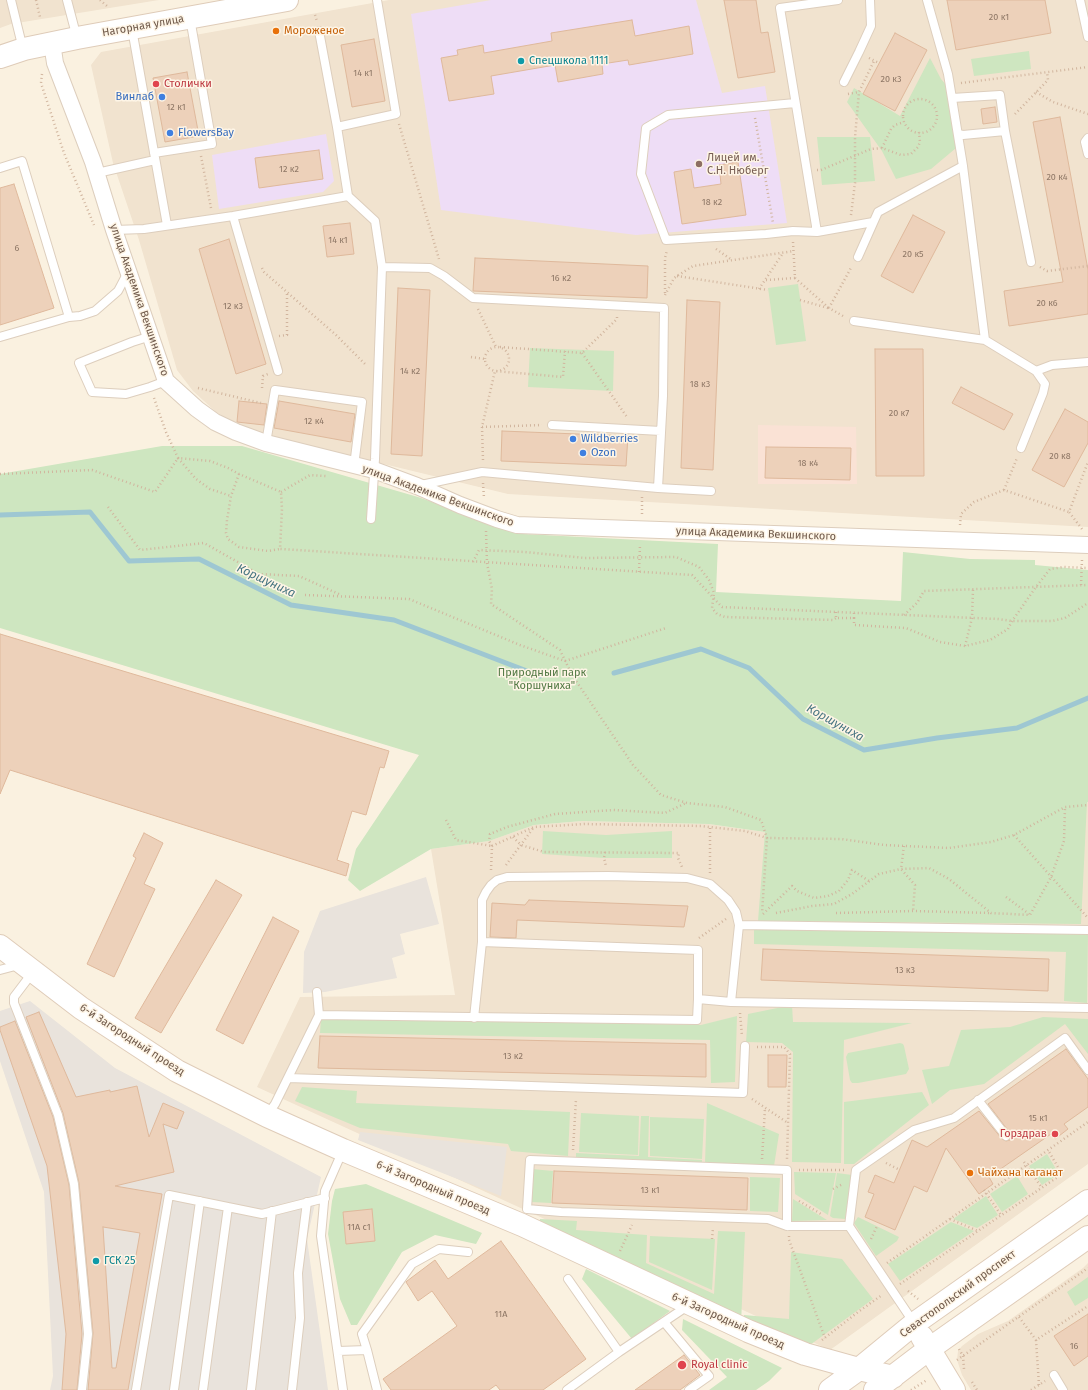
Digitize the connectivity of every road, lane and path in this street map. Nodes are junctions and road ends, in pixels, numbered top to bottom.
1 (11, 0) edge
2 (36, 0) edge
3 (67, 0) edge
4 (100, 0) edge
5 (287, 0) edge
6 (377, 0) edge
7 (838, 0) edge
8 (870, 0) edge
9 (926, 0) edge
10 (1080, 0) edge
11 (107, 6) dead end
12 (40, 17) dead end
13 (190, 17) junction
14 (132, 28) junction
15 (318, 31) dead end
16 (1088, 37) edge
17 (77, 38) junction
18 (52, 43) junction
19 (24, 49) junction
20 (0, 57) edge
21 (874, 61) dead end
22 (1088, 67) edge
23 (43, 70) dead end
24 (1047, 72) junction
25 (844, 82) dead end
26 (950, 85) junction
27 (1036, 92) junction
28 (952, 98) junction
29 (795, 103) junction
30 (753, 107) junction
31 (396, 114) junction
32 (1088, 114) edge
33 (904, 122) junction
34 (337, 127) junction
35 (1004, 128) junction
36 (918, 132) junction
37 (958, 134) junction
38 (1088, 138) edge
39 (199, 146) junction
40 (882, 148) junction
41 (1088, 154) edge
42 (855, 155) junction
43 (154, 157) junction
44 (964, 166) junction
45 (0, 168) edge
46 (820, 170) dead end
47 (96, 173) junction
48 (348, 196) junction
49 (233, 216) junction
50 (214, 218) junction
51 (873, 222) junction
52 (167, 225) junction
53 (850, 226) junction
54 (97, 230) dead end
55 (114, 230) junction
56 (793, 231) junction
57 (817, 232) junction
58 (774, 233) junction
59 (669, 240) junction
60 (712, 246) dead end
61 (243, 251) junction
62 (794, 251) junction
63 (783, 253) junction
64 (858, 257) joint
65 (732, 260) junction
66 (1031, 262) joint
67 (1088, 266) edge
68 (382, 267) junction
69 (128, 271) junction
70 (444, 276) junction
71 (676, 276) junction
72 (795, 278) junction
73 (765, 280) junction
74 (759, 289) junction
75 (768, 290) dead end
76 (287, 292) junction
77 (473, 298) junction
78 (800, 300) dead end
79 (615, 305) junction
80 (829, 308) junction
81 (69, 317) junction
82 (854, 321) joint
83 (287, 335) dead end
84 (151, 336) junction
85 (0, 337) edge
86 (985, 340) junction
87 (496, 347) junction
88 (500, 347) junction
89 (565, 351) junction
90 (582, 353) junction
91 (471, 357) dead end
92 (485, 359) junction
93 (1088, 362) edge
94 (278, 371) dead end
95 (495, 371) junction
96 (1036, 371) junction
97 (378, 376) junction
98 (166, 381) junction
99 (150, 387) junction
100 (195, 388) dead end
101 (261, 403) dead end
102 (552, 425) joint
103 (482, 427) junction
104 (630, 429) junction
105 (661, 431) junction
106 (266, 443) junction
107 (1021, 448) joint
108 (178, 458) junction
109 (1088, 462) edge
110 (354, 466) junction
111 (374, 470) junction
112 (482, 472) junction
113 (0, 474) edge
114 (239, 474) junction
115 (332, 476) dead end
116 (416, 486) junction
117 (658, 488) junction
118 (1004, 490) junction
119 (711, 491) dead end
120 (281, 492) junction
121 (231, 496) junction
122 (108, 507) dead end
123 (1069, 512) junction
124 (370, 519) dead end
125 (959, 528) dead end
126 (1086, 539) edge
127 (280, 549) junction
128 (473, 562) junction
129 (487, 563) junction
130 (1082, 568) junction
131 (1088, 568) edge
132 (1081, 585) junction
133 (1088, 585) edge
134 (1036, 587) junction
135 (973, 589) junction
136 (305, 595) dead end
137 (344, 596) junction
138 (714, 598) junction
139 (1088, 603) edge
140 (836, 612) junction
141 (854, 613) junction
142 (904, 615) junction
143 (836, 618) junction
144 (854, 618) junction
145 (972, 618) junction
146 (1012, 621) junction
147 (666, 628) dead end
148 (965, 646) junction
149 (565, 661) junction
150 (687, 803) junction
151 (1088, 805) edge
152 (1065, 807) junction
153 (446, 820) dead end
154 (534, 827) junction
155 (710, 827) junction
156 (1014, 835) junction
157 (512, 837) junction
158 (767, 838) junction
159 (521, 845) junction
160 (492, 846) junction
161 (904, 846) junction
162 (678, 858) dead end
163 (901, 869) junction
164 (1051, 877) junction
165 (869, 881) junction
166 (710, 884) junction
167 (491, 885) junction
168 (1006, 897) dead end
169 (914, 911) junction
170 (736, 912) junction
171 (834, 913) dead end
172 (992, 913) junction
173 (794, 914) dead end
174 (1030, 914) junction
175 (762, 915) junction
176 (1088, 918) edge
177 (739, 925) junction
178 (1056, 929) junction
179 (1088, 930) edge
180 (482, 942) junction
181 (0, 946) edge
182 (684, 950) junction
183 (29, 967) junction
184 (0, 970) edge
185 (317, 992) dead end
186 (698, 999) junction
187 (731, 1002) junction
188 (1088, 1008) edge
189 (740, 1012) dead end
190 (319, 1015) junction
191 (474, 1018) junction
192 (746, 1046) junction
193 (1088, 1070) edge
194 (288, 1078) junction
195 (576, 1087) junction
196 (743, 1093) junction
197 (978, 1100) junction
198 (765, 1108) junction
199 (267, 1116) junction
200 (1088, 1122) edge
201 (788, 1123) junction
202 (1006, 1136) dead end
203 (343, 1150) junction
204 (1048, 1150) junction
205 (762, 1156) dead end
206 (573, 1162) junction
207 (1025, 1164) junction
208 (787, 1170) junction
209 (856, 1170) junction
210 (1042, 1188) dead end
211 (984, 1190) dead end
212 (986, 1193) junction
213 (325, 1198) junction
214 (797, 1200) dead end
215 (200, 1201) junction
216 (1088, 1201) edge
217 (307, 1202) junction
218 (228, 1207) junction
219 (272, 1211) junction
220 (637, 1215) junction
221 (1001, 1216) junction
222 (524, 1217) junction
223 (949, 1219) junction
224 (849, 1224) junction
225 (788, 1226) junction
226 (978, 1231) junction
227 (1088, 1237) edge
228 (468, 1252) dead end
229 (617, 1257) dead end
230 (1088, 1268) edge
231 (878, 1269) junction
232 (568, 1279) dead end
233 (892, 1289) junction
234 (690, 1304) junction
235 (1088, 1306) edge
236 (1019, 1317) junction
237 (664, 1322) junction
238 (915, 1323) junction
239 (1036, 1340) junction
240 (929, 1349) junction
241 (367, 1350) junction
242 (338, 1351) junction
243 (619, 1352) junction
244 (859, 1369) junction
245 (942, 1370) junction
246 (1054, 1376) joint
247 (893, 1377) junction
248 (1039, 1385) junction
249 (82, 1390) edge
250 (136, 1390) edge
251 (174, 1390) edge
252 (203, 1390) edge
253 (251, 1390) edge
254 (292, 1390) edge
255 (343, 1390) edge
256 (377, 1390) edge
257 (567, 1390) edge
258 (689, 1390) edge
259 (830, 1390) edge
260 (875, 1390) edge
261 (911, 1390) edge
262 (954, 1390) edge
263 (1031, 1390) edge
264 (1063, 1390) edge

1 - 19 lane
2 - 12 path
3 - 17 lane
4 - 11 path
5 - 13 street, Нагорная улица
6 - 31 lane
7 - 29 lane
8 - 25 lane
9 - 26 lane
10 - 16 lane
13 - 14 street, Нагорная улица
13 - 39 lane
14 - 17 street, Нагорная улица
14 - 43 lane
15 - 34 lane
17 - 18 street, Нагорная улица
18 - 19 street, Нагорная улица
18 - 47 street, улица Академика Векшинского
19 - 20 street, Нагорная улица
21 - 42 path
22 - 24 path
23 - 54 path
24 - 26 path
24 - 27 path
26 - 28 lane
27 - 32 path
27 - 35 path
28 - 35 lane
28 - 37 lane
29 - 30 lane
29 - 57 lane
30 - 58 path
30 - 59 lane
31 - 34 lane
31 - 70 path
33 - 36 path
33 - 36 path
33 - 40 path
34 - 48 lane
35 - 37 lane
35 - 66 lane
36 - 40 path
37 - 44 lane
38 - 41 lane
39 - 43 lane
39 - 50 path
40 - 42 path
42 - 46 path
42 - 53 path
43 - 47 lane
43 - 52 lane
44 - 51 lane
44 - 86 lane
45 - 81 lane
47 - 55 street, улица Академика Векшинского
48 - 49 lane
48 - 68 lane
49 - 50 lane
49 - 61 lane
50 - 52 lane
51 - 53 lane
51 - 64 lane
52 - 55 lane
53 - 57 lane
55 - 69 street, улица Академика Векшинского
56 - 57 lane
56 - 58 lane
56 - 62 path
58 - 59 lane
59 - 71 path
60 - 65 path
61 - 76 path
61 - 94 lane
62 - 63 path
62 - 72 path
63 - 65 path
63 - 73 path
64 - 80 path
65 - 71 path
66 - 67 path
68 - 70 lane
68 - 97 lane
69 - 81 lane
69 - 84 street, улица Академика Векшинского
70 - 77 lane
71 - 74 path
72 - 73 path
72 - 80 path
73 - 74 path
74 - 75 path
76 - 83 path
76 - 97 path
77 - 79 lane
77 - 87 path
78 - 80 path
79 - 90 path
79 - 105 lane
80 - 82 path
81 - 85 lane
82 - 86 lane
84 - 98 street, улица Академика Векшинского
84 - 99 lane
86 - 96 lane
87 - 88 path
87 - 92 path
88 - 89 path
88 - 95 path
89 - 90 path
89 - 95 path
90 - 104 path
91 - 92 path
92 - 95 path
93 - 96 lane
95 - 103 path
96 - 107 lane
97 - 111 lane
98 - 99 lane
98 - 106 street, улица Академика Векшинского
99 - 108 path
100 - 101 path
102 - 103 path
102 - 104 lane
103 - 112 path
104 - 105 lane
105 - 117 lane
106 - 110 street, улица Академика Векшинского
106 - 110 lane
107 - 118 path
108 - 113 path
108 - 114 path
108 - 121 path
109 - 123 path
110 - 111 street, улица Академика Векшинского
111 - 116 street, улица Академика Векшинского
111 - 124 lane
112 - 116 lane
112 - 117 lane
114 - 120 path
114 - 121 path
115 - 120 path
116 - 126 street, улица Академика Векшинского
117 - 119 lane
118 - 123 path
118 - 125 path
120 - 127 path
121 - 127 path
122 - 137 path
123 - 126 path
127 - 128 path
128 - 129 path
128 - 138 path
129 - 138 path
129 - 149 path
130 - 131 path
130 - 132 path
130 - 134 path
132 - 133 path
132 - 134 path
134 - 135 path
134 - 146 path
135 - 142 path
135 - 145 path
136 - 137 path
137 - 149 path
138 - 140 path
138 - 143 path
139 - 146 path
140 - 141 path
140 - 143 path
141 - 142 path
141 - 144 path
142 - 145 path
143 - 144 path
144 - 148 path
145 - 146 path
145 - 148 path
146 - 148 path
147 - 149 path
149 - 150 path
150 - 158 path
150 - 160 path
151 - 152 path
152 - 156 path
152 - 164 path
153 - 160 path
154 - 155 path
154 - 157 path
154 - 159 path
155 - 158 path
155 - 166 path
156 - 161 path
156 - 164 path
157 - 159 path
157 - 160 path
158 - 161 path
158 - 175 path
159 - 162 path
159 - 167 path
160 - 167 path
161 - 163 path
163 - 165 path
163 - 169 path
163 - 172 path
164 - 174 path
164 - 176 path
165 - 175 path
165 - 175 path
166 - 167 lane
166 - 170 lane
167 - 180 lane
168 - 174 path
169 - 171 path
169 - 172 path
170 - 177 lane
170 - 182 path
172 - 174 path
173 - 175 path
174 - 178 path
177 - 178 lane
177 - 187 lane
178 - 179 lane
180 - 182 lane
180 - 191 lane
181 - 183 street, 6-й Загородный проезд
182 - 186 lane
183 - 184 lane
183 - 199 street, 6-й Загородный проезд
183 - 249 lane
185 - 190 lane
186 - 187 lane
186 - 191 lane
187 - 188 lane
189 - 192 path
190 - 191 lane
190 - 194 lane
192 - 196 lane
192 - 201 path
193 - 197 lane
194 - 195 lane
194 - 199 lane
195 - 196 lane
195 - 206 path
196 - 198 path
197 - 202 lane
197 - 209 lane
198 - 201 path
198 - 205 path
199 - 203 street, 6-й Загородный проезд
200 - 204 path
201 - 208 path
203 - 213 lane
203 - 222 street, 6-й Загородный проезд
204 - 207 path
204 - 221 path
206 - 208 lane
206 - 222 lane
207 - 210 path
207 - 212 path
208 - 209 path
208 - 225 lane
209 - 224 lane
211 - 212 path
212 - 221 path
212 - 223 path
213 - 217 lane
213 - 242 lane
214 - 224 path
215 - 218 lane
215 - 250 lane
215 - 251 lane
216 - 238 street, Севастопольский проспект
217 - 219 lane
217 - 254 lane
218 - 219 lane
218 - 252 lane
219 - 253 lane
220 - 222 lane
220 - 225 lane
220 - 229 path
221 - 226 path
222 - 234 street, 6-й Загородный проезд
223 - 226 path
223 - 231 path
224 - 225 lane
224 - 231 lane
225 - 233 path
226 - 233 path
227 - 240 street
228 - 241 lane
230 - 236 path
231 - 233 lane
232 - 243 lane
233 - 238 lane
234 - 237 lane
234 - 244 street, 6-й Загородный проезд
235 - 239 path
236 - 239 path
236 - 245 path
237 - 243 lane
237 - 258 lane
238 - 240 street
238 - 244 street, Севастопольский проспект
239 - 248 path
240 - 245 street
240 - 247 street
241 - 242 lane
241 - 256 lane
242 - 255 lane
243 - 257 lane
244 - 247 street, 6-й Загородный проезд
244 - 259 street, Севастопольский проспект
245 - 261 path
245 - 262 street
246 - 248 path
246 - 264 lane
247 - 260 street
248 - 263 path

